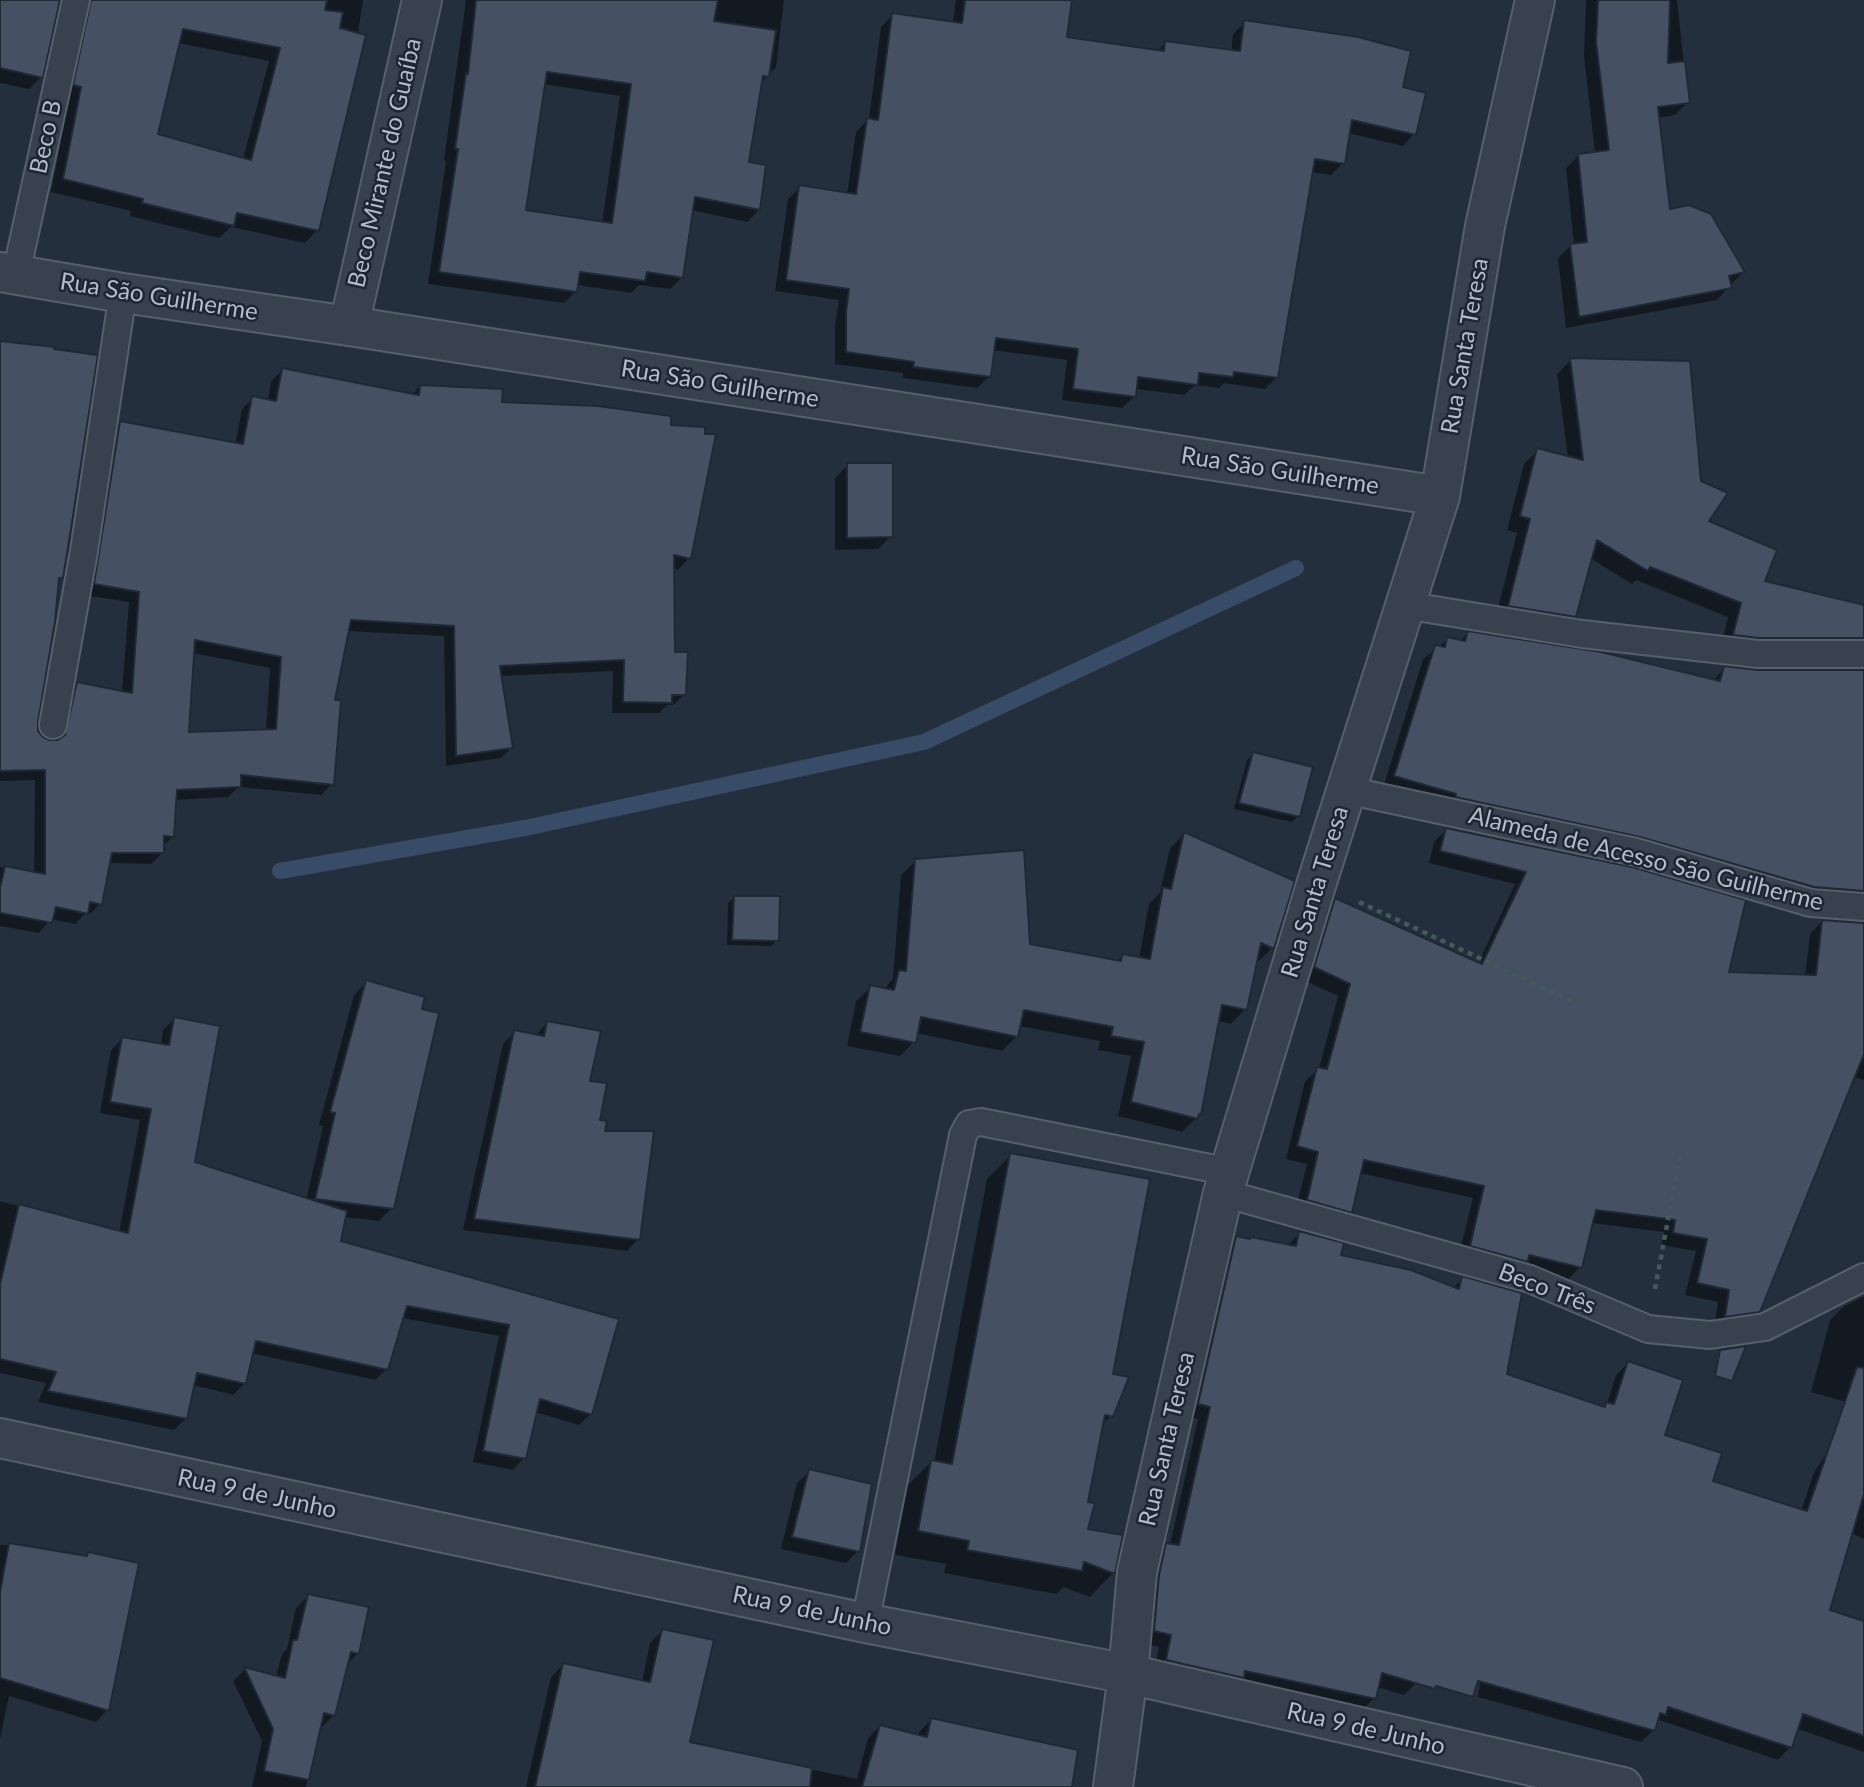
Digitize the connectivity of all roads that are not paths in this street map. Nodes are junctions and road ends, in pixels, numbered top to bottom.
1 (76, 0) edge
2 (422, 0) edge
3 (1535, 0) edge
4 (8, 273) edge
5 (122, 293) junction
6 (349, 326) junction
7 (1440, 495) junction
8 (1404, 605) junction
9 (1864, 654) edge
10 (53, 725) dead end
11 (1346, 790) junction
12 (1864, 907) edge
13 (1227, 1182) junction
14 (1864, 1277) edge
15 (0, 1438) edge
16 (865, 1623) junction
17 (1128, 1674) junction
18 (1113, 1787) edge
19 (1623, 1787) edge

1 - 4 lane, Beco B
2 - 6 street, Beco Mirante do Guaíba
3 - 7 street, Rua Santa Teresa
4 - 5 street, Rua São Guilherme
5 - 6 street, Rua São Guilherme
5 - 10 lane
6 - 7 street, Rua São Guilherme
7 - 8 street, Rua Santa Teresa
8 - 9 lane
8 - 11 street, Rua Santa Teresa
11 - 12 lane, Alameda de Acesso São Guilherme
11 - 13 street, Rua Santa Teresa
13 - 14 lane, Beco Três
13 - 16 lane, Beco Três
13 - 17 street, Rua Santa Teresa
15 - 16 street, Rua 9 de Junho
16 - 17 street, Rua 9 de Junho
17 - 18 street, Rua Santa Teresa
17 - 19 street, Rua 9 de Junho

